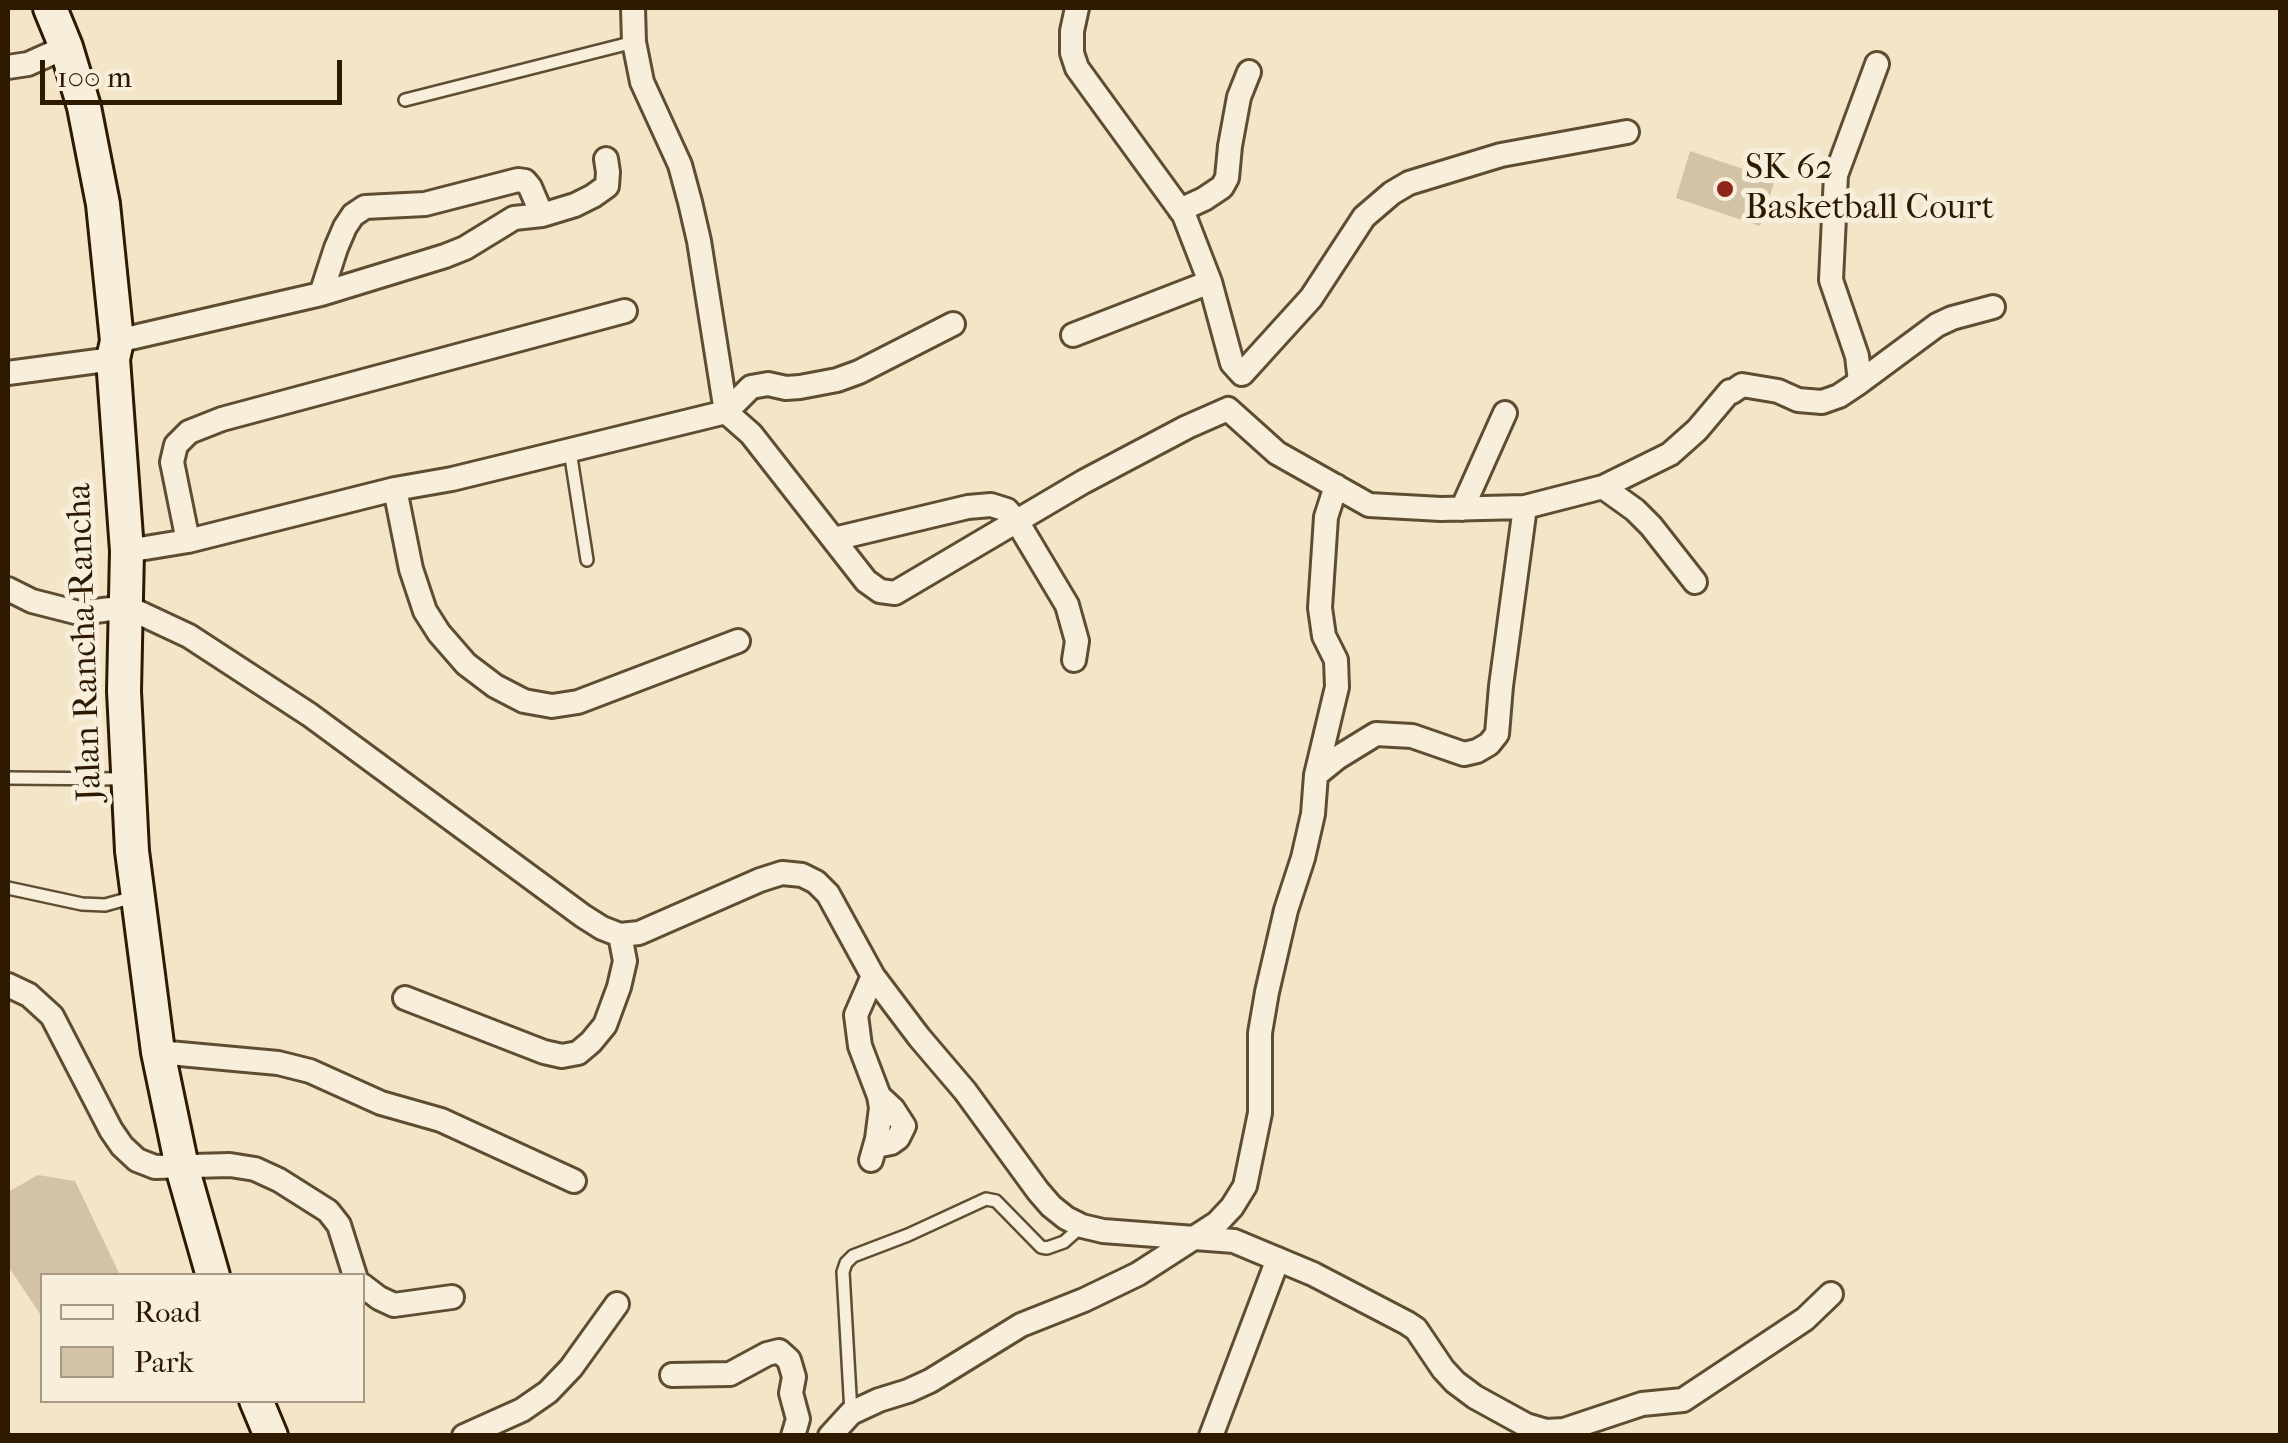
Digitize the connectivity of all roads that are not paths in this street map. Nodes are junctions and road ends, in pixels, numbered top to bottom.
1 (50, 8) edge
2 (632, 8) edge
3 (1077, 8) edge
4 (634, 42) junction
5 (66, 46) junction
6 (1877, 64) dead end
7 (8, 66) edge
8 (1249, 72) dead end
9 (405, 100) dead end
10 (1627, 132) dead end
11 (606, 158) dead end
12 (1180, 210) junction
13 (542, 215) junction
14 (1210, 282) junction
15 (321, 294) junction
16 (1992, 307) dead end
17 (625, 310) dead end
18 (953, 324) dead end
19 (1074, 334) dead end
20 (115, 350) junction
21 (8, 373) edge
22 (1242, 374) junction
23 (1860, 382) junction
24 (1228, 409) junction
25 (726, 412) junction
26 (1505, 413) dead end
27 (570, 451) junction
28 (1336, 486) junction
29 (1602, 487) junction
30 (395, 489) junction
31 (1525, 507) junction
32 (1462, 509) junction
33 (1018, 522) junction
34 (834, 539) junction
35 (188, 541) junction
36 (127, 551) junction
37 (587, 560) dead end
38 (1694, 582) dead end
39 (8, 588) edge
40 (127, 607) junction
41 (738, 641) dead end
42 (1074, 660) dead end
43 (1316, 775) junction
44 (8, 778) edge
45 (129, 780) junction
46 (8, 888) edge
47 (138, 896) junction
48 (620, 935) junction
49 (873, 976) junction
50 (8, 985) edge
51 (405, 998) dead end
52 (158, 1052) junction
53 (873, 1153) dead end
54 (182, 1167) junction
55 (574, 1181) dead end
56 (1082, 1226) junction
57 (1192, 1237) junction
58 (1278, 1258) junction
59 (212, 1273) edge
60 (354, 1273) edge
61 (365, 1288) edge
62 (1830, 1294) dead end
63 (452, 1296) dead end
64 (617, 1304) dead end
65 (672, 1375) dead end
66 (257, 1403) edge
67 (851, 1412) junction
68 (271, 1436) edge
69 (464, 1436) edge
70 (793, 1436) edge
71 (830, 1436) edge
72 (1210, 1436) edge

1 - 5 main road, Jalan Rancha-Rancha
2 - 4 street
3 - 12 street
4 - 9 lane
4 - 25 street
5 - 7 street
5 - 20 main road, Jalan Rancha-Rancha
6 - 23 street
8 - 12 street
10 - 22 street
11 - 13 street
12 - 14 street
13 - 15 street
13 - 15 street
14 - 19 street
14 - 22 street
15 - 20 street
16 - 23 street
17 - 35 street
18 - 25 street
20 - 21 street
20 - 36 main road, Jalan Rancha-Rancha
22 - 24 street
23 - 29 street
24 - 28 street
24 - 33 street
25 - 27 street
25 - 34 street
26 - 32 street
27 - 30 street
27 - 37 lane
28 - 32 street
28 - 43 street
29 - 31 street
29 - 38 street
30 - 35 street
30 - 41 street
31 - 32 street
31 - 43 street
33 - 34 street
33 - 34 street
33 - 42 street
35 - 36 street
36 - 40 main road, Jalan Rancha-Rancha
39 - 40 street
40 - 45 main road, Jalan Rancha-Rancha
40 - 48 street
43 - 57 street
44 - 45 lane
45 - 47 main road, Jalan Rancha-Rancha
46 - 47 lane
47 - 52 main road, Jalan Rancha-Rancha
48 - 49 street
48 - 51 street
49 - 53 street
49 - 56 street
50 - 54 street
52 - 54 main road, Jalan Rancha-Rancha
52 - 55 street
54 - 59 main road, Jalan Rancha-Rancha
54 - 60 street
56 - 57 street
56 - 67 lane
57 - 58 street
57 - 67 street
58 - 62 street
58 - 72 street
61 - 63 street
64 - 69 street
65 - 70 street
66 - 68 main road
67 - 71 street

